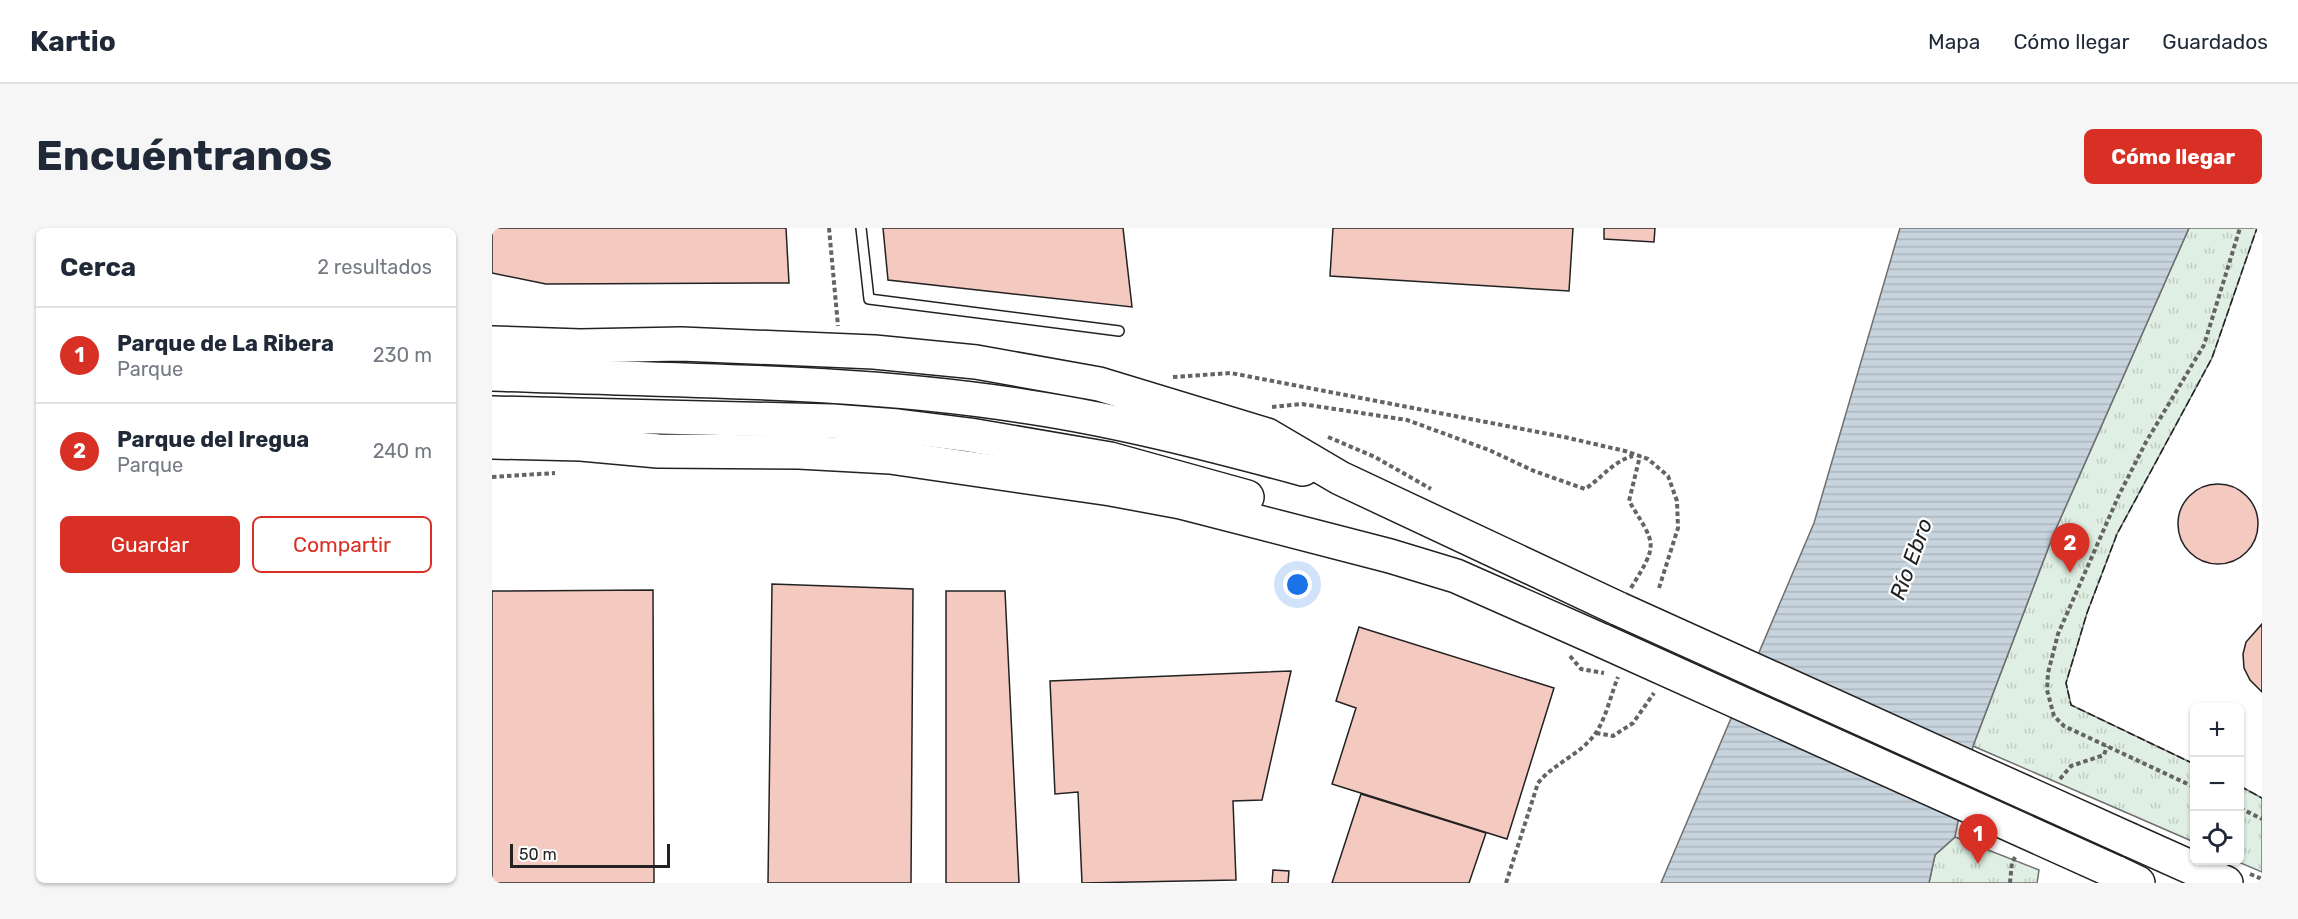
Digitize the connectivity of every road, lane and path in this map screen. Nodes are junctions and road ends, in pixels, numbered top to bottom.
1 (829, 228) edge
2 (861, 228) edge
3 (2240, 228) edge
4 (492, 324) edge
5 (839, 329) dead end
6 (1119, 332) dead end
7 (492, 343) edge
8 (681, 344) junction
9 (492, 374) edge
10 (1161, 378) dead end
11 (1262, 409) dead end
12 (492, 413) edge
13 (492, 442) edge
14 (658, 451) junction
15 (1640, 456) junction
16 (492, 463) edge
17 (1340, 478) junction
18 (1390, 556) junction
19 (1659, 588) dead end
20 (1623, 601) junction
21 (1669, 670) junction
22 (1619, 676) dead end
23 (1596, 733) junction
24 (2190, 785) edge
25 (2244, 810) edge
26 (2262, 819) edge
27 (2127, 878) edge
28 (1506, 883) edge
29 (2226, 883) edge

1 - 5 path
2 - 6 lane
3 - 24 path
4 - 8 highway
7 - 8 highway
8 - 17 highway
9 - 17 highway
10 - 15 path
11 - 15 path
12 - 18 highway
13 - 14 highway
14 - 16 highway
14 - 18 highway
15 - 19 path
15 - 20 path
17 - 20 highway
18 - 21 highway, bridge
20 - 29 highway, bridge
21 - 23 path
21 - 27 highway, bridge
22 - 23 path
23 - 28 path
25 - 26 path

